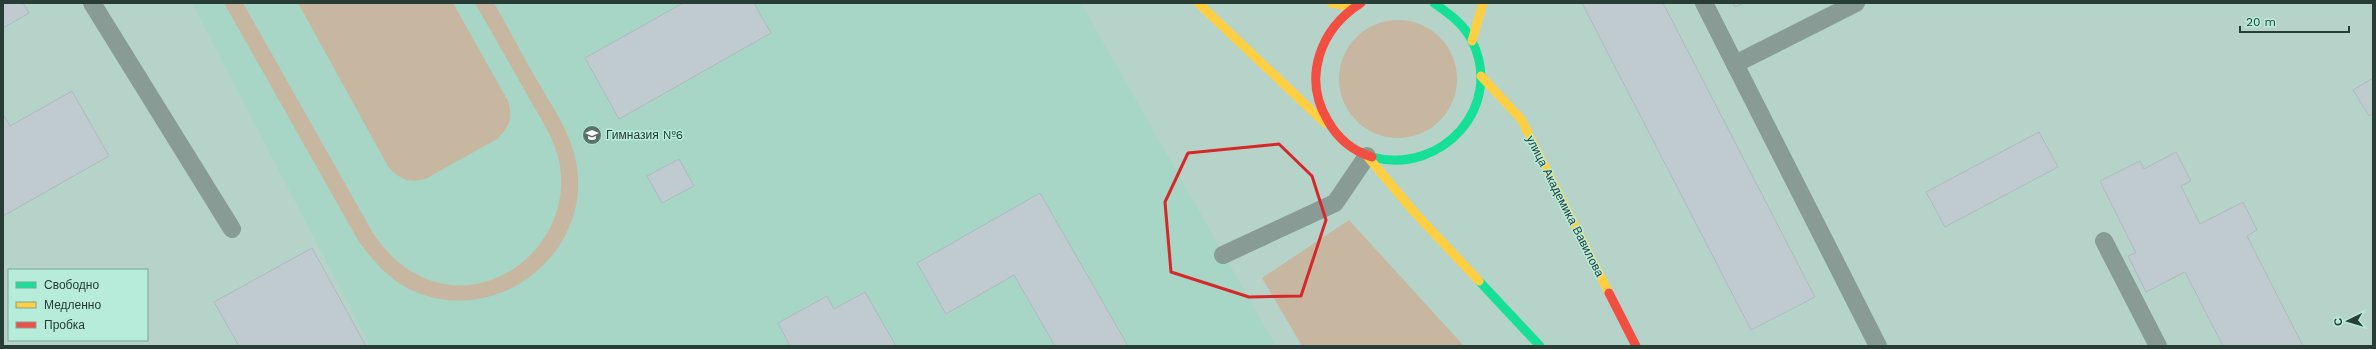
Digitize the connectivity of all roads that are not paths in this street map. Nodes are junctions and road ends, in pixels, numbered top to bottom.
1 (92, 3) edge
2 (1198, 3) edge
3 (1331, 3) edge
4 (1434, 3) edge
5 (1483, 3) edge
6 (1704, 3) edge
7 (1856, 3) edge
8 (1357, 5) edge
9 (1472, 41) junction
10 (1736, 64) junction
11 (1481, 76) junction
12 (1335, 133) junction
13 (1367, 156) junction
14 (232, 229) dead end
15 (2104, 242) dead end
16 (1223, 256) dead end
17 (1540, 346) edge
18 (1636, 346) edge
19 (1878, 346) edge
20 (2158, 346) edge

1 - 14 lane
2 - 12 street
3 - 8 street
4 - 9 street
5 - 9 street
6 - 10 lane
7 - 10 lane
8 - 12 street
9 - 11 street
10 - 19 lane
11 - 13 street
11 - 18 street, улица Академика Вавилова
12 - 13 street
13 - 16 lane
13 - 17 street
15 - 20 lane

